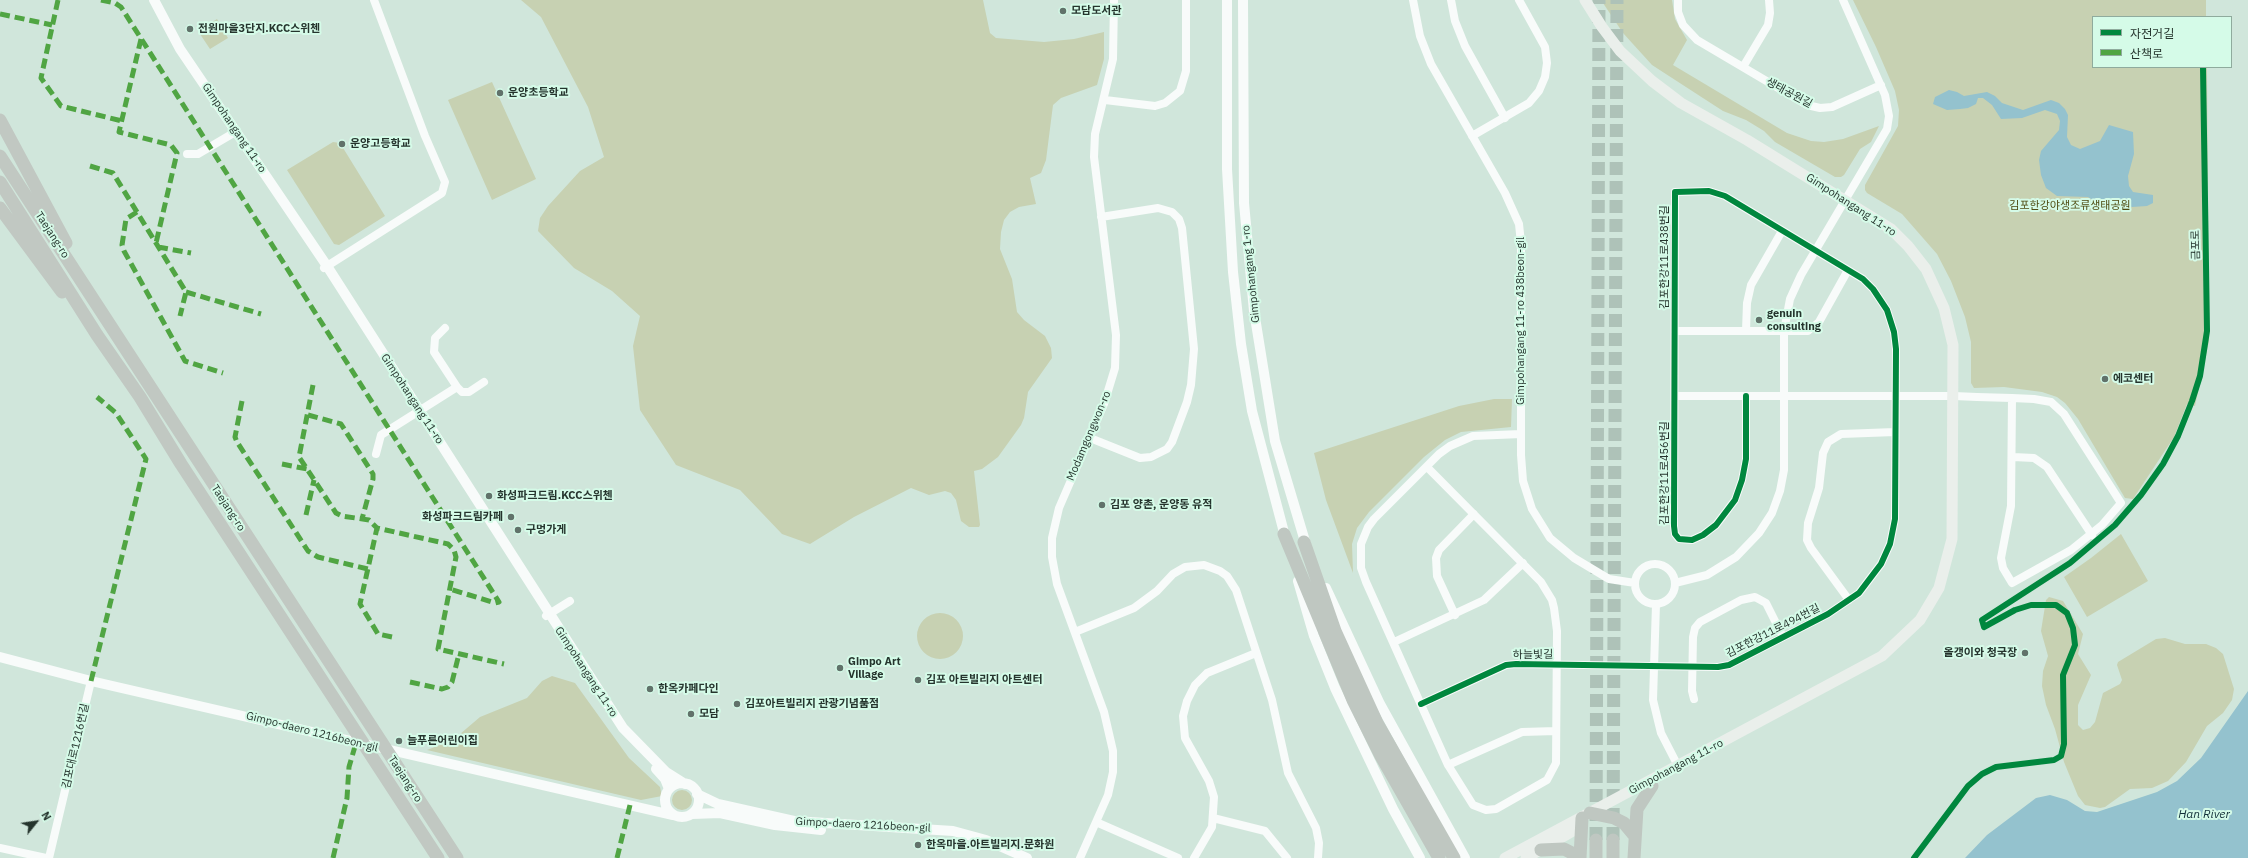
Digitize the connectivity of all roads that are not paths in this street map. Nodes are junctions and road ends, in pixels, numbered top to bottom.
1 (150, 0) edge
2 (154, 0) edge
3 (374, 0) edge
4 (1114, 0) edge
5 (1186, 0) edge
6 (1227, 0) edge
7 (1243, 0) edge
8 (1413, 0) edge
9 (1451, 0) edge
10 (1519, 0) edge
11 (1585, 0) edge
12 (1678, 0) edge
13 (1768, 0) edge
14 (1843, 0) edge
15 (1743, 67) junction
16 (1881, 85) junction
17 (1105, 100) junction
18 (1504, 118) junction
19 (0, 120) edge
20 (235, 131) junction
21 (1472, 136) junction
22 (187, 154) dead end
23 (0, 156) edge
24 (0, 182) edge
25 (1845, 200) junction
26 (0, 208) edge
27 (1101, 217) junction
28 (1782, 231) junction
29 (1816, 250) junction
30 (326, 267) junction
31 (1848, 270) junction
32 (97, 306) junction
33 (445, 328) dead end
34 (1675, 331) junction
35 (1746, 331) junction
36 (1784, 331) junction
37 (97, 335) junction
38 (484, 382) dead end
39 (457, 387) junction
40 (1675, 396) junction
41 (1746, 396) junction
42 (1784, 396) junction
43 (1896, 396) junction
44 (1954, 396) junction
45 (2012, 398) junction
46 (418, 412) junction
47 (1895, 432) junction
48 (1521, 434) junction
49 (1090, 438) junction
50 (376, 454) dead end
51 (2013, 457) junction
52 (1427, 467) junction
53 (1474, 514) junction
54 (1284, 534) junction
55 (2092, 535) junction
56 (1304, 542) junction
57 (1523, 563) junction
58 (1635, 583) junction
59 (1675, 583) junction
60 (570, 600) dead end
61 (1849, 600) junction
62 (1656, 604) junction
63 (547, 615) junction
64 (1455, 615) junction
65 (1075, 632) junction
66 (1783, 637) junction
67 (1394, 642) junction
68 (1256, 654) junction
69 (0, 657) edge
70 (1557, 664) junction
71 (1654, 665) junction
72 (1692, 666) junction
73 (1847, 677) junction
74 (91, 681) junction
75 (1694, 699) dead end
76 (1421, 704) junction
77 (1556, 731) junction
78 (1448, 765) junction
79 (1678, 766) junction
80 (685, 784) junction
81 (1652, 786) junction
82 (669, 789) junction
83 (697, 794) junction
84 (665, 800) junction
85 (649, 809) junction
86 (692, 814) junction
87 (672, 815) junction
88 (1213, 818) junction
89 (1589, 818) junction
90 (1096, 822) junction
91 (1634, 835) junction
92 (1596, 840) tunnel mouth
93 (1613, 840) tunnel mouth
94 (0, 848) edge
95 (1541, 850) junction
96 (46, 858) edge
97 (49, 858) edge
98 (438, 858) edge
99 (457, 858) edge
100 (1012, 858) edge
101 (1027, 858) edge
102 (1080, 858) edge
103 (1178, 858) edge
104 (1194, 858) edge
105 (1287, 858) edge
106 (1318, 858) edge
107 (1420, 858) edge
108 (1439, 858) edge
109 (1454, 858) edge
110 (1465, 858) edge
111 (1505, 858) edge
112 (1526, 858) edge
113 (1576, 858) edge
114 (1580, 858) edge
115 (1596, 858) edge
116 (1613, 858) edge
117 (1634, 858) edge

1 - 20 street, Gimpohangang 11-ro
2 - 20 street, Gimpohangang 11-ro
3 - 30 street
4 - 17 street, Modamgongwon-ro
5 - 17 street
6 - 54 street, Gimpohangang 1-ro
7 - 56 street, Gimpohangang 1-ro
8 - 21 street, Gimpohangang 11-ro 438beon-gil
9 - 18 street
10 - 18 street
11 - 25 main road, Gimpohangang 11-ro
12 - 15 street, 생태공원길
13 - 15 street
14 - 16 street
15 - 16 street, 생태공원길
16 - 25 street
17 - 27 street, Modamgongwon-ro
18 - 21 street
19 - 32 main road
20 - 22 street
20 - 30 street, Gimpohangang 11-ro
21 - 48 street, Gimpohangang 11-ro 438beon-gil
23 - 32 main road, Taejang-ro
24 - 37 main road, Taejang-ro
25 - 29 street
25 - 44 main road, Gimpohangang 11-ro
26 - 37 main road
27 - 49 street, Modamgongwon-ro
27 - 49 street
28 - 29 street, 김포한강11로438번길
28 - 34 street, 김포한강11로438번길
28 - 35 street
29 - 31 street, 김포한강11로438번길
29 - 36 street
30 - 46 street, Gimpohangang 11-ro
31 - 36 street
31 - 43 street, 김포한강11로438번길
32 - 99 main road, Taejang-ro
33 - 39 street
34 - 35 street
34 - 40 street, 김포한강11로438번길
35 - 36 street
36 - 42 street
37 - 98 main road, Taejang-ro
38 - 39 street
39 - 46 street
40 - 41 street
40 - 41 street, 김포한강11로456번길
41 - 42 street
42 - 43 street
42 - 59 street
43 - 44 street
43 - 47 street
44 - 45 street
44 - 73 main road, Gimpohangang 11-ro
45 - 51 street
45 - 55 street
46 - 50 street
46 - 63 street, Gimpohangang 11-ro
47 - 61 street
47 - 61 street
48 - 52 street, 하늘빛길
48 - 58 street, Gimpohangang 11-ro 438beon-gil
49 - 65 street, Modamgongwon-ro
51 - 55 street
51 - 55 street
52 - 53 street, 하늘빛길
52 - 67 street, 하늘빛길
53 - 57 street, 하늘빛길
53 - 64 street
54 - 107 street, Gimpohangang 1-ro
54 - 108 highway
56 - 109 highway
56 - 110 street, Gimpohangang 1-ro
57 - 64 street
57 - 70 street, 하늘빛길
58 - 59 street
58 - 62 street
59 - 62 street
60 - 63 street
61 - 66 street, 김포한강11로494번길
62 - 71 street
63 - 80 street, Gimpohangang 11-ro
63 - 82 street, Gimpohangang 11-ro
64 - 67 street
65 - 68 street
65 - 90 street, Modamgongwon-ro
66 - 72 street, 김포한강11로494번길
66 - 72 street, 김포한강11로494번길
67 - 76 street, 하늘빛길
68 - 88 street
68 - 106 street
69 - 74 street, Gimpo-daero 1216beon-gil
70 - 71 street, 하늘빛길
70 - 76 street, 하늘빛길
70 - 77 street, 하늘빛길
71 - 72 street, 김포한강11로494번길
71 - 79 street
72 - 75 street, 김포한강11로494번길
73 - 79 main road, Gimpohangang 11-ro
73 - 81 main road, Gimpohangang 11-ro
74 - 85 street, Gimpo-daero 1216beon-gil
74 - 97 street, 김포대로1216번길
76 - 78 street, 하늘빛길
77 - 78 street
77 - 78 street, 하늘빛길
79 - 89 main road, Gimpohangang 11-ro
80 - 82 street
80 - 83 street
81 - 89 main road, Gimpohangang 11-ro
81 - 91 highway
82 - 84 street
83 - 86 street
83 - 101 street, Gimpo-daero 1216beon-gil
84 - 85 street
84 - 87 street
85 - 87 street, Gimpo-daero 1216beon-gil
86 - 87 street
86 - 100 street, Gimpo-daero 1216beon-gil
88 - 104 street
88 - 105 street
89 - 91 highway
89 - 95 main road, Gimpohangang 11-ro
89 - 111 main road, Gimpohangang 11-ro
89 - 114 highway
90 - 102 street, Modamgongwon-ro
90 - 103 street
91 - 117 highway
92 - 115 highway
93 - 116 highway
94 - 96 street
95 - 112 main road, Gimpohangang 11-ro
95 - 113 highway

